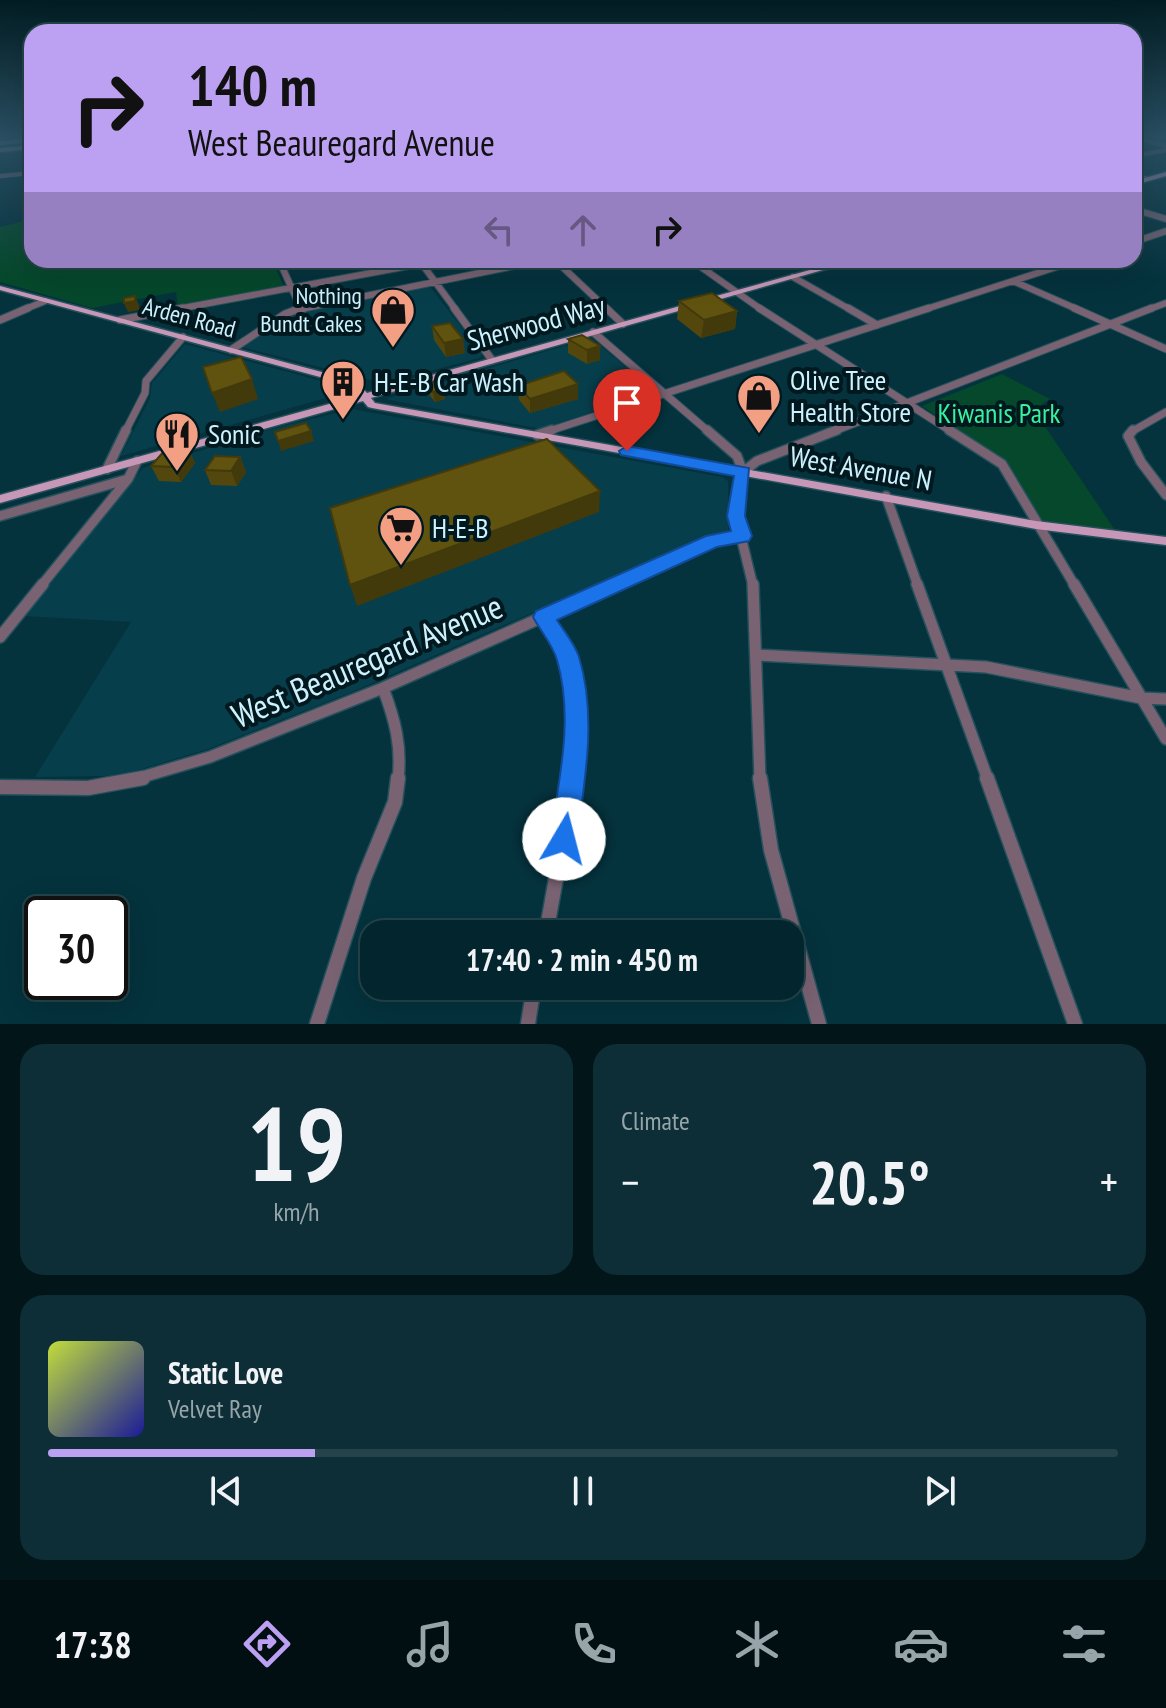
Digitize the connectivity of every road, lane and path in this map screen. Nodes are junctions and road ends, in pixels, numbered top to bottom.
1 (1142, 212) edge
2 (1166, 219) edge
3 (1166, 231) edge
4 (1142, 239) edge
5 (283, 268) edge
6 (391, 268) edge
7 (424, 268) edge
8 (504, 268) edge
9 (564, 268) edge
10 (702, 268) edge
11 (816, 268) edge
12 (1053, 268) edge
13 (793, 277) junction
14 (1013, 281) junction
15 (433, 282) junction
16 (0, 288) edge
17 (293, 288) junction
18 (735, 293) junction
19 (45, 301) junction
20 (1166, 303) edge
21 (301, 309) junction
22 (0, 320) edge
23 (120, 320) junction
24 (623, 324) junction
25 (1111, 324) junction
26 (877, 325) junction
27 (593, 332) junction
28 (183, 337) junction
29 (818, 346) junction
30 (1166, 349) edge
31 (231, 350) junction
32 (492, 360) junction
33 (665, 393) junction
34 (363, 396) junction
35 (908, 402) junction
36 (1166, 412) edge
37 (537, 435) junction
38 (137, 461) junction
39 (107, 469) junction
40 (743, 472) junction
41 (128, 479) junction
42 (1166, 495) edge
43 (886, 496) junction
44 (0, 499) edge
45 (0, 516) edge
46 (1036, 525) junction
47 (742, 536) junction
48 (1166, 541) edge
49 (543, 617) junction
50 (0, 637) edge
51 (757, 655) junction
52 (944, 662) junction
53 (383, 688) junction
54 (1141, 698) junction
55 (1166, 699) edge
56 (1166, 739) edge
57 (0, 787) edge
58 (549, 920) edge
59 (532, 1000) edge
60 (317, 1024) edge
61 (528, 1024) edge
62 (819, 1024) edge
63 (1075, 1024) edge

1 - 2 street
3 - 4 street
5 - 17 street
6 - 17 street
7 - 15 street
8 - 15 street
9 - 24 street
10 - 18 street
11 - 13 main road, Sherwood Way
12 - 14 street
13 - 18 main road, Sherwood Way
13 - 26 street
14 - 25 street
14 - 26 street
15 - 21 street
15 - 32 street
16 - 19 main road, Arden Road
17 - 21 street
17 - 23 street
18 - 24 main road, Sherwood Way
18 - 29 street
19 - 22 street
19 - 23 main road, Arden Road
20 - 25 street
21 - 31 street
23 - 28 main road, Arden Road
24 - 27 main road, Sherwood Way
25 - 30 street
25 - 35 street
26 - 29 street
27 - 32 main road, Sherwood Way
27 - 33 street
28 - 31 main road, Arden Road
28 - 39 street
29 - 33 street
29 - 35 street
31 - 34 main road, Arden Road
32 - 34 main road, Sherwood Way
33 - 37 street
33 - 40 street
34 - 37 main road, West Avenue N
34 - 38 main road, Sherwood Way
35 - 40 street
35 - 46 street
36 - 42 street
37 - 40 main road, West Avenue N
38 - 39 main road, Sherwood Way
38 - 41 street
39 - 44 main road, Sherwood Way
40 - 43 main road, West Avenue N
40 - 47 street
41 - 45 street
41 - 50 street
43 - 46 main road, West Avenue N
43 - 52 street
46 - 48 main road, West Avenue N
46 - 54 street
47 - 49 street, West Beauregard Avenue
47 - 51 street
49 - 53 street, West Beauregard Avenue
49 - 58 street
51 - 52 street
51 - 62 street
52 - 54 street
52 - 63 street
53 - 57 street, West Beauregard Avenue
53 - 60 street
54 - 55 street
54 - 56 street
59 - 61 street

